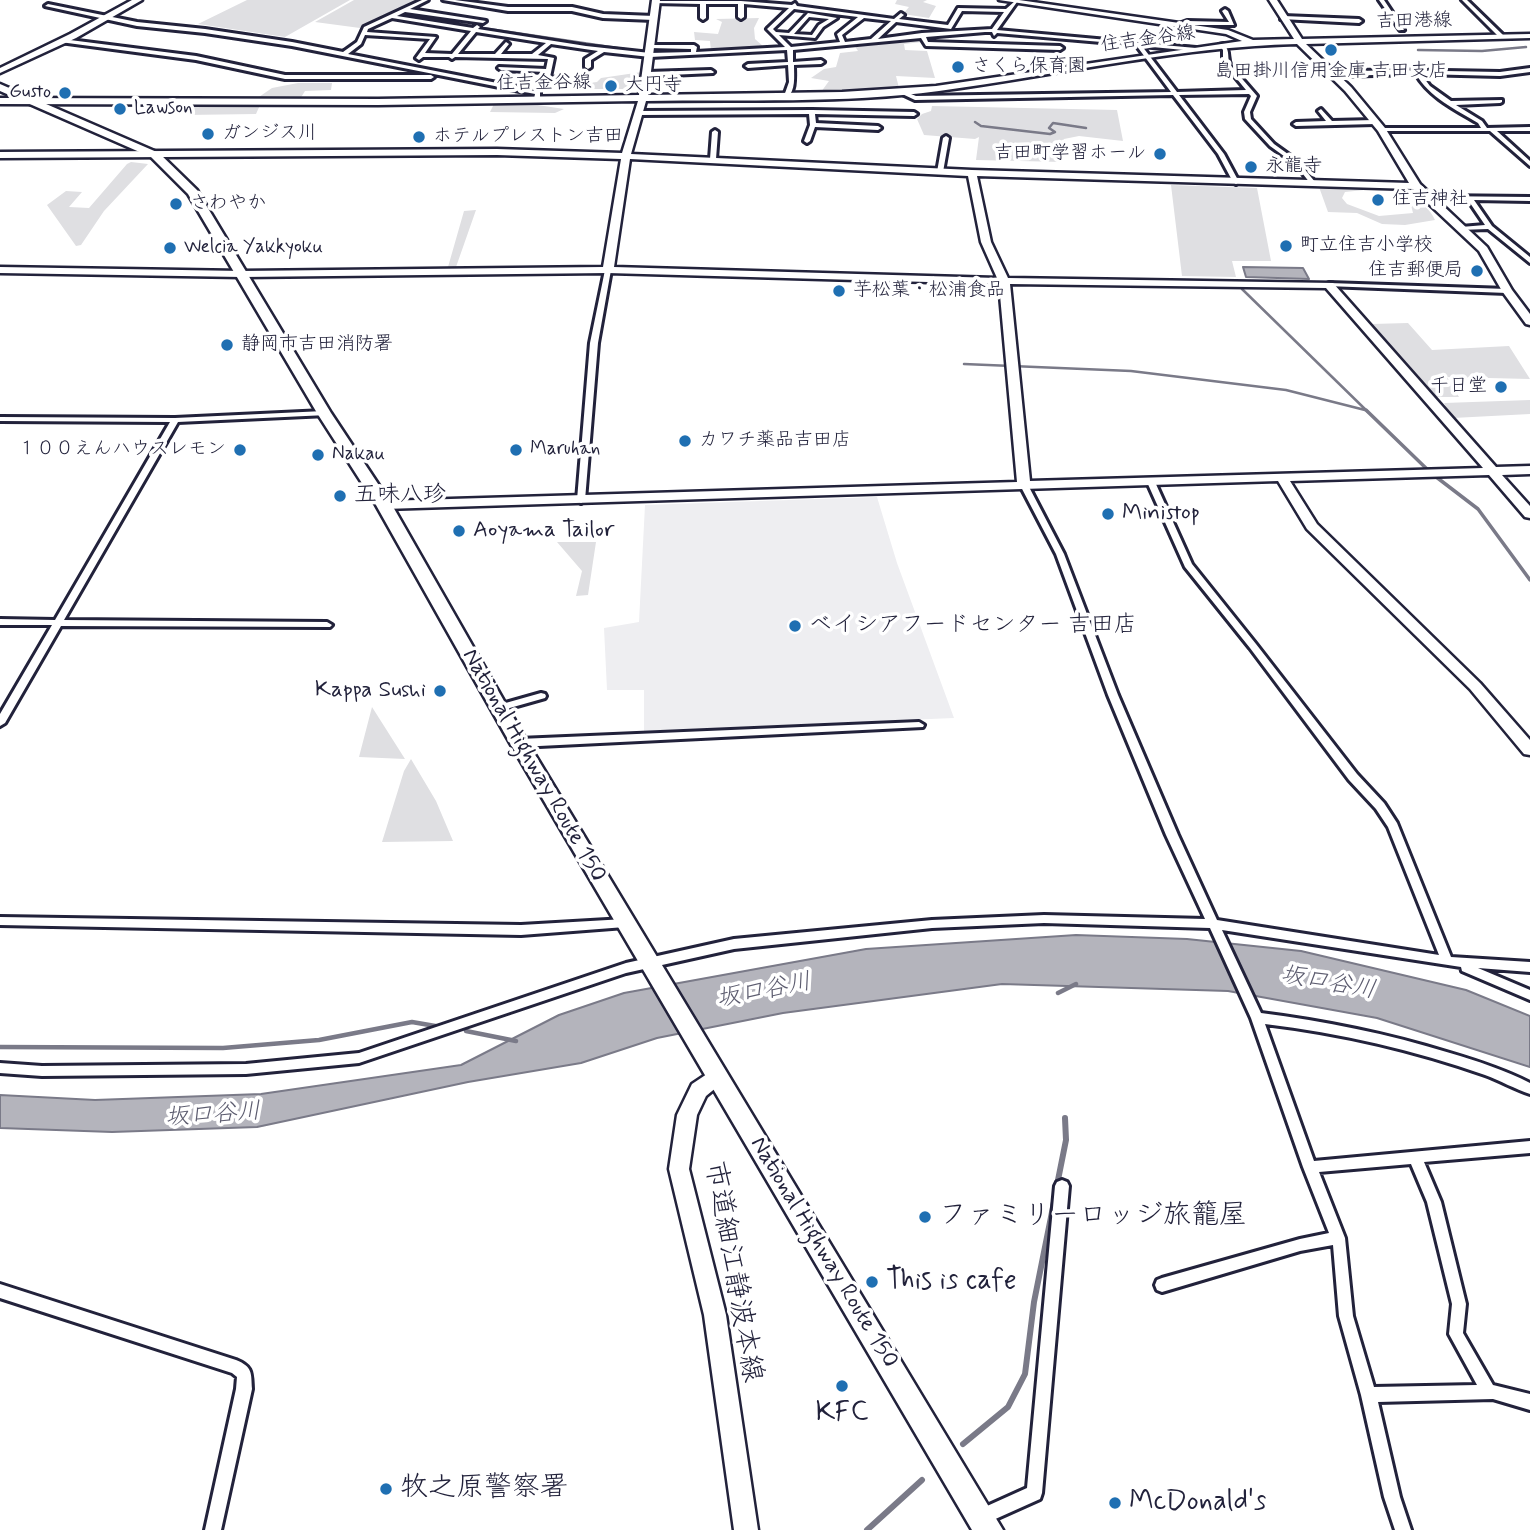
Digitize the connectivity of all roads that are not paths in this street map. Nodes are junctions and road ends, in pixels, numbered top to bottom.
1 (63, 0) edge
2 (138, 0) edge
3 (426, 0) edge
4 (445, 0) edge
5 (498, 0) edge
6 (535, 0) edge
7 (575, 0) edge
8 (799, 0) edge
9 (838, 0) edge
10 (1003, 0) edge
11 (1273, 0) edge
12 (1381, 0) edge
13 (1464, 0) edge
14 (655, 1) edge
15 (703, 2) junction
16 (741, 2) junction
17 (1015, 2) edge
18 (794, 6) junction
19 (492, 8) junction
20 (531, 9) junction
21 (572, 9) junction
22 (405, 10) junction
23 (830, 10) junction
24 (869, 11) dead end
25 (1008, 11) junction
26 (1226, 11) dead end
27 (901, 15) dead end
28 (390, 16) junction
29 (107, 17) junction
30 (741, 17) dead end
31 (862, 17) junction
32 (654, 18) junction
33 (703, 18) dead end
34 (1283, 18) junction
35 (483, 21) junction
36 (1359, 21) dead end
37 (893, 22) junction
38 (1179, 25) junction
39 (948, 27) junction
40 (995, 28) junction
41 (474, 29) junction
42 (1402, 29) dead end
43 (1224, 32) junction
44 (364, 33) junction
45 (774, 33) junction
46 (790, 35) junction
47 (922, 35) junction
48 (1057, 36) junction
49 (1501, 36) junction
50 (1512, 36) junction
51 (1530, 36) edge
52 (875, 38) junction
53 (1298, 40) junction
54 (62, 41) junction
55 (550, 42) junction
56 (842, 42) junction
57 (1252, 42) junction
58 (1136, 43) junction
59 (1237, 43) junction
60 (506, 44) dead end
61 (1222, 45) junction
62 (1530, 46) edge
63 (790, 49) junction
64 (996, 49) junction
65 (1194, 49) junction
66 (603, 50) junction
67 (650, 51) junction
68 (344, 54) junction
69 (421, 55) junction
70 (533, 56) junction
71 (1146, 56) junction
72 (452, 57) junction
73 (496, 57) junction
74 (821, 62) dead end
75 (790, 64) junction
76 (748, 66) dead end
77 (589, 67) dead end
78 (411, 68) junction
79 (501, 68) dead end
80 (518, 69) junction
81 (1530, 70) edge
82 (0, 71) edge
83 (711, 72) dead end
84 (1418, 73) junction
85 (510, 74) dead end
86 (648, 74) junction
87 (548, 75) junction
88 (1334, 75) junction
89 (461, 79) junction
90 (501, 79) dead end
91 (579, 83) dead end
92 (492, 84) junction
93 (0, 87) edge
94 (524, 90) junction
95 (899, 92) junction
96 (1250, 92) junction
97 (1173, 94) junction
98 (787, 96) junction
99 (643, 98) junction
100 (537, 99) junction
101 (0, 101) edge
102 (32, 101) junction
103 (1500, 101) dead end
104 (1451, 103) junction
105 (1321, 111) dead end
106 (812, 112) junction
107 (640, 113) junction
108 (914, 114) dead end
109 (1330, 122) junction
110 (1375, 122) junction
111 (1296, 124) dead end
112 (813, 125) junction
113 (878, 128) dead end
114 (1488, 129) junction
115 (1530, 129) edge
116 (1382, 130) junction
117 (715, 132) dead end
118 (946, 138) dead end
119 (807, 141) dead end
120 (0, 155) edge
121 (155, 155) junction
122 (626, 156) junction
123 (713, 159) junction
124 (1530, 164) edge
125 (940, 172) junction
126 (972, 173) junction
127 (1236, 182) junction
128 (1312, 182) junction
129 (1416, 186) junction
130 (1429, 198) junction
131 (1470, 199) junction
132 (1530, 199) edge
133 (1490, 228) junction
134 (1461, 229) junction
135 (1530, 261) edge
136 (0, 270) edge
137 (608, 270) junction
138 (242, 274) junction
139 (1004, 281) junction
140 (1329, 285) junction
141 (1507, 291) junction
142 (1528, 319) edge
143 (324, 413) junction
144 (0, 419) edge
145 (175, 420) junction
146 (1530, 470) edge
147 (1493, 472) junction
148 (1282, 478) junction
149 (1151, 482) junction
150 (1024, 485) junction
151 (581, 500) junction
152 (384, 505) junction
153 (1530, 514) edge
154 (0, 622) edge
155 (59, 623) junction
156 (327, 625) dead end
157 (541, 696) dead end
158 (499, 708) junction
159 (0, 723) edge
160 (919, 725) dead end
161 (519, 743) junction
162 (1530, 750) edge
163 (0, 921) edge
164 (625, 923) junction
165 (1215, 927) junction
166 (1447, 961) junction
167 (651, 965) junction
168 (1530, 967) edge
169 (1530, 995) edge
170 (1257, 1018) junction
171 (0, 1068) edge
172 (716, 1076) junction
173 (1527, 1087) edge
174 (1530, 1147) edge
175 (1416, 1159) junction
176 (1310, 1167) junction
177 (1062, 1186) dead end
178 (1338, 1238) junction
179 (1162, 1285) dead end
180 (0, 1291) edge
181 (1489, 1392) junction
182 (1369, 1395) junction
183 (1530, 1402) edge
184 (985, 1523) edge
185 (213, 1530) edge
186 (746, 1530) edge
187 (1403, 1530) edge

1 - 29 street
2 - 29 street
3 - 22 street
4 - 19 street
5 - 19 street
6 - 20 street
7 - 21 street
8 - 18 street
9 - 23 street
10 - 17 street, 住吉金谷線
11 - 34 street
12 - 42 street
13 - 49 street
14 - 15 street
14 - 32 street
15 - 16 street
15 - 33 street
16 - 18 street
16 - 30 street
17 - 25 street
17 - 38 street, 住吉金谷線
18 - 23 street
18 - 45 street
19 - 20 street
19 - 35 street
20 - 21 street
21 - 32 street
22 - 28 street
22 - 35 street
23 - 31 street
24 - 31 street
25 - 39 street
25 - 40 street
26 - 38 street
27 - 37 street
28 - 41 street
28 - 44 street
29 - 54 street
29 - 68 street
31 - 37 street
31 - 56 street
32 - 67 street
34 - 36 street
34 - 53 street
35 - 41 street
37 - 39 street
37 - 52 street
38 - 43 street, 住吉金谷線
39 - 40 street
40 - 47 street
40 - 48 street
40 - 64 street
41 - 55 street
41 - 72 street
43 - 57 street, 住吉金谷線
43 - 59 street
44 - 68 street
44 - 69 street
45 - 46 street
45 - 63 street
46 - 46 street
47 - 52 street
47 - 64 street
48 - 58 street
48 - 64 street
49 - 50 main road, 吉田港線
49 - 53 main road, 吉田港線
50 - 51 main road, 吉田港線
50 - 62 street
52 - 56 street
53 - 57 street, 住吉金谷線
53 - 88 street
54 - 82 street
54 - 89 street
55 - 66 street
55 - 70 street
56 - 63 street
57 - 59 street, 住吉金谷線
58 - 65 street
58 - 71 street
59 - 61 street, 住吉金谷線
60 - 73 street
61 - 65 street, 住吉金谷線
61 - 96 street
63 - 67 street
63 - 75 street
65 - 71 street, 住吉金谷線
66 - 67 street
66 - 77 street
67 - 86 street
68 - 78 street
69 - 72 street
69 - 78 street
70 - 73 street
70 - 87 street
71 - 95 street, 住吉金谷線
71 - 97 street
72 - 73 street
74 - 75 street
75 - 76 street
75 - 98 street
78 - 89 street
79 - 80 street
80 - 85 street
80 - 87 street
81 - 84 street
83 - 86 street
84 - 88 street
84 - 104 street
86 - 99 street
87 - 91 street
87 - 94 street
88 - 110 street
89 - 92 street
90 - 92 street
92 - 94 street
93 - 102 highway, National Highway Route 150
94 - 100 street
95 - 97 street
95 - 98 street, 住吉金谷線
96 - 97 street
96 - 128 street
97 - 127 street
98 - 99 street, 住吉金谷線
99 - 100 street, 住吉金谷線
99 - 107 street
100 - 102 street, 住吉金谷線
101 - 102 street, 住吉金谷線
102 - 121 highway, National Highway Route 150
103 - 104 street
104 - 114 street
105 - 109 street
106 - 107 street
106 - 108 street
106 - 112 street
107 - 122 street
109 - 110 street
109 - 111 street
110 - 116 street
112 - 113 street
112 - 119 street
114 - 115 street
114 - 116 street
114 - 124 street
116 - 129 street
117 - 123 street
118 - 125 street
120 - 121 street
121 - 122 street
121 - 138 highway, National Highway Route 150
122 - 123 street
122 - 137 street
123 - 125 street
125 - 126 street
126 - 127 street
126 - 139 street
127 - 128 street
128 - 129 street
129 - 130 street
130 - 131 street
130 - 134 street
131 - 132 street
131 - 133 street
133 - 134 street
133 - 135 street
134 - 141 street
136 - 138 street
137 - 138 street
137 - 139 street
137 - 151 street
138 - 143 highway, National Highway Route 150
139 - 140 street
139 - 150 street
140 - 141 street
140 - 147 street
141 - 142 street
143 - 145 street
143 - 152 highway, National Highway Route 150
144 - 145 street
145 - 155 street
146 - 147 street
147 - 148 street
147 - 153 street
148 - 149 street
148 - 162 street
149 - 150 street
149 - 166 street
150 - 151 street
150 - 165 street
151 - 152 street
152 - 158 highway, National Highway Route 150
154 - 155 street
155 - 156 street
155 - 159 street
157 - 158 street
158 - 161 highway, National Highway Route 150
160 - 161 street
161 - 164 highway, National Highway Route 150
163 - 164 street
164 - 167 highway, National Highway Route 150
165 - 166 street
165 - 167 street
165 - 170 street
166 - 168 street
166 - 169 street
167 - 171 street
167 - 172 highway, National Highway Route 150
170 - 173 street
170 - 176 street
172 - 184 highway, National Highway Route 150
172 - 186 street, 市道細江静波本線
174 - 175 street
175 - 176 street
175 - 181 street
176 - 178 street
177 - 184 street
178 - 179 street
178 - 182 street
180 - 185 street
181 - 182 street
181 - 183 street
182 - 187 street

